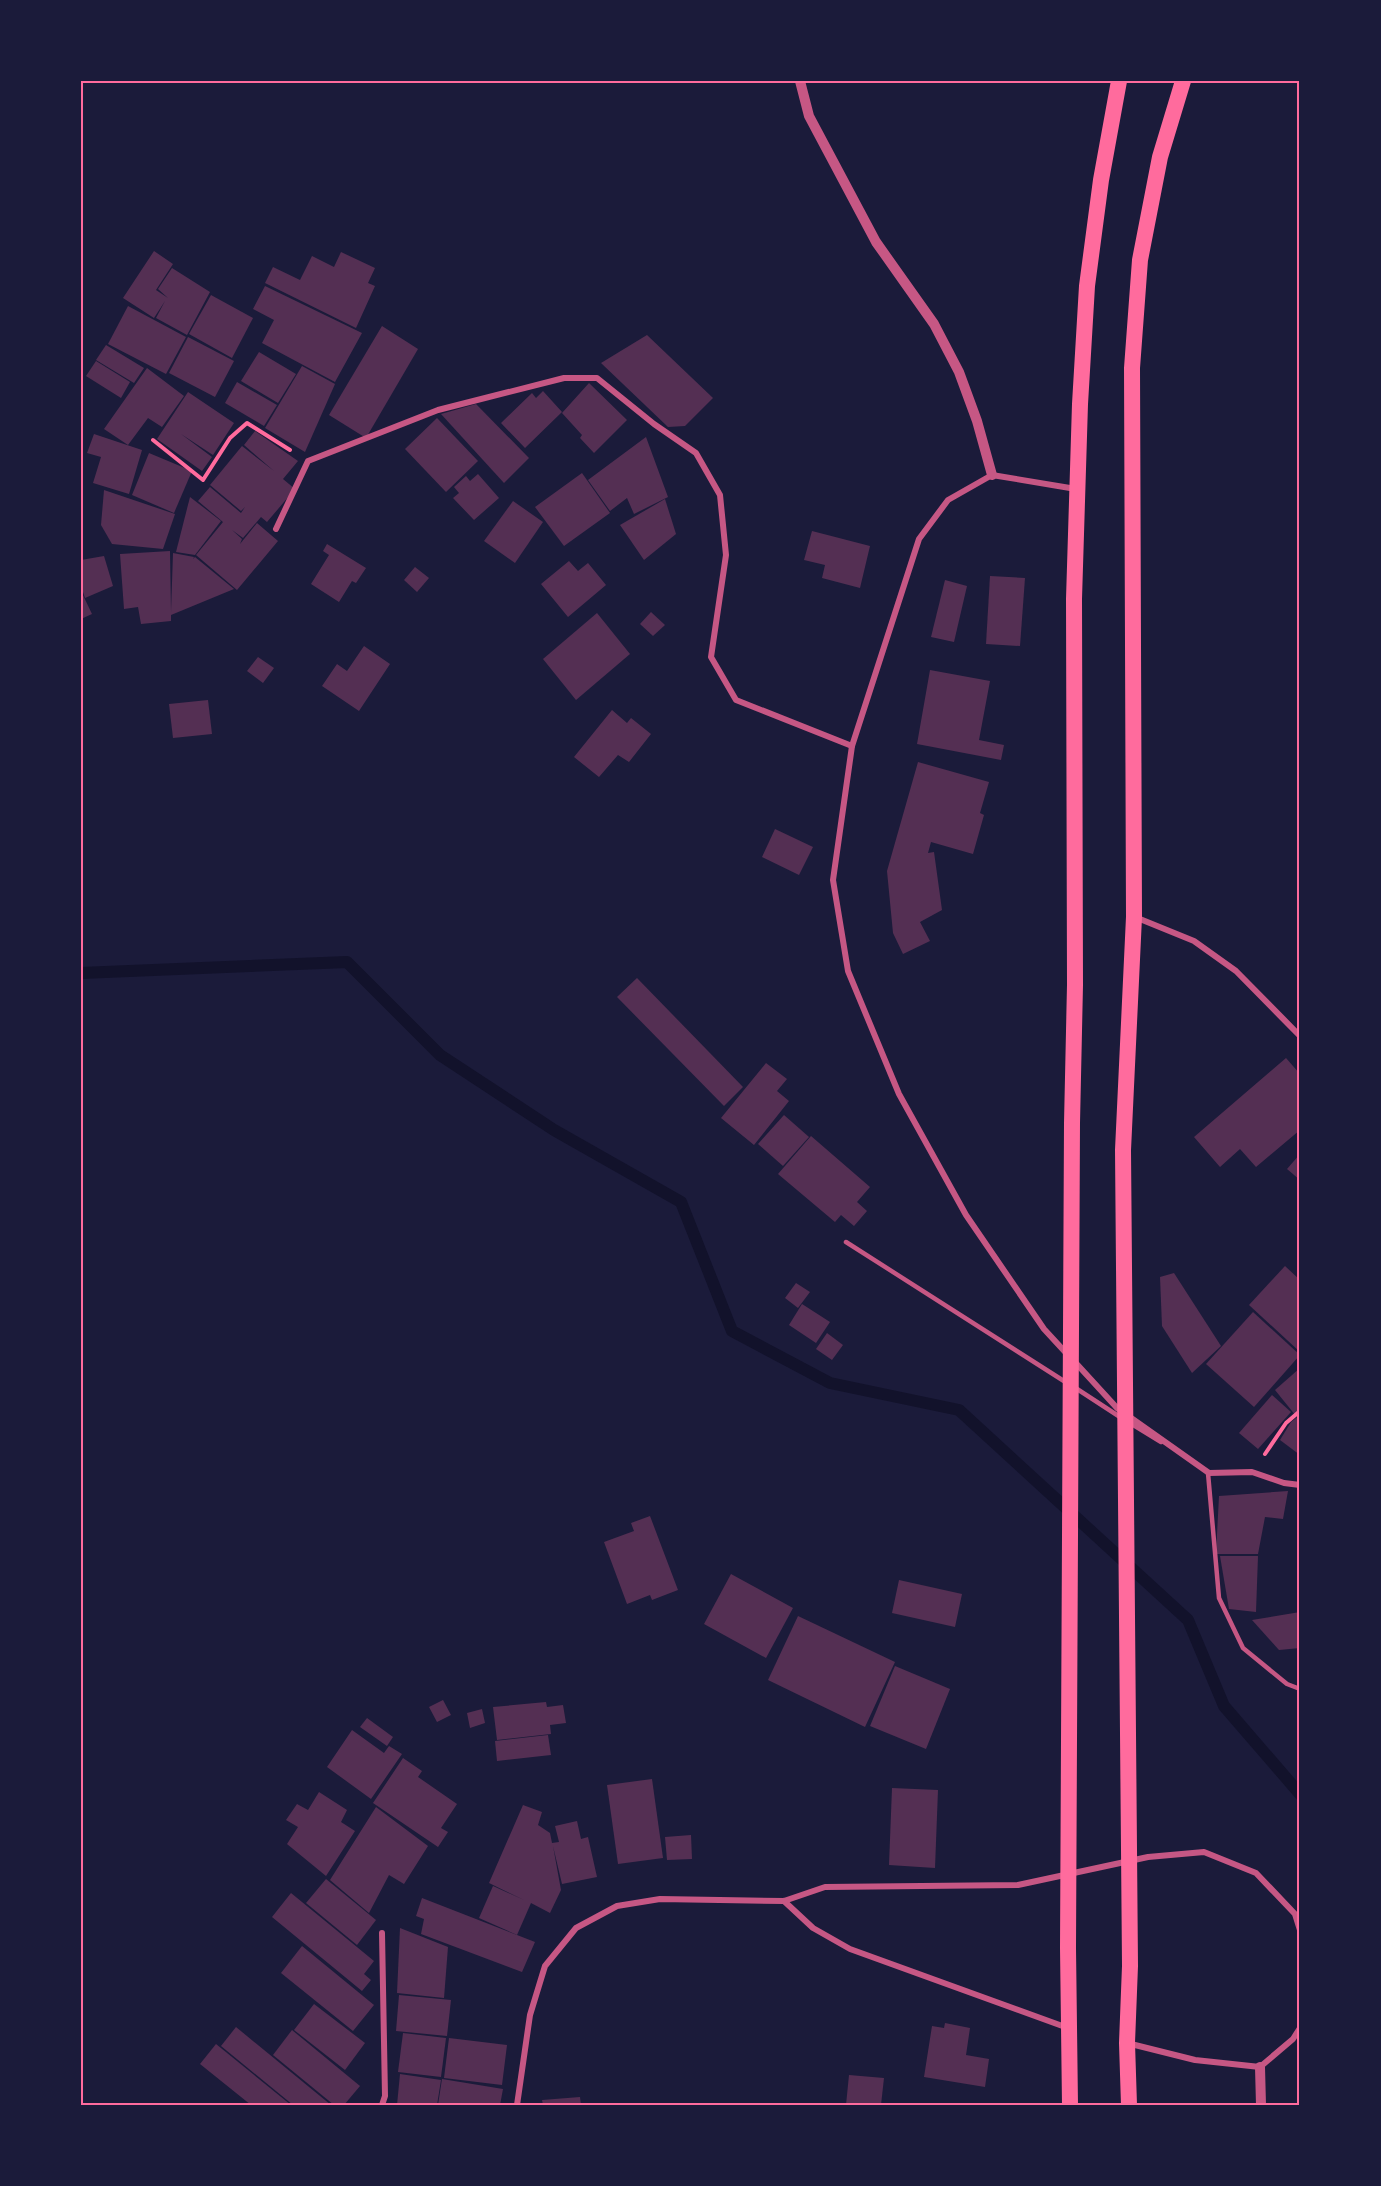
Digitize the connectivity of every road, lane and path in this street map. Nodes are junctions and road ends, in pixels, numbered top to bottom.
1 (800, 81) edge
2 (1119, 81) edge
3 (1183, 81) edge
4 (153, 440) dead end
5 (308, 461) junction
6 (992, 475) junction
7 (1078, 489) junction
8 (276, 529) dead end
9 (852, 746) junction
10 (1134, 917) junction
11 (1300, 1036) edge
12 (846, 1242) dead end
13 (1300, 1411) edge
14 (1252, 1472) junction
15 (1209, 1473) junction
16 (1300, 1485) edge
17 (1300, 1689) edge
18 (784, 1901) junction
19 (1300, 1930) edge
20 (382, 1933) dead end
21 (1300, 2028) edge
22 (1070, 2029) junction
23 (1127, 2043) junction
24 (1260, 2067) junction
25 (381, 2105) edge
26 (517, 2105) edge
27 (1070, 2105) edge
28 (1129, 2105) edge
29 (1261, 2105) edge

1 - 6 street
2 - 7 highway
3 - 10 highway
4 - 5 path
5 - 8 street
5 - 9 street
6 - 7 street
6 - 9 street
7 - 22 highway
9 - 15 street
10 - 11 street
10 - 23 highway
12 - 15 lane
13 - 14 path
14 - 15 street
14 - 16 street
15 - 17 lane
18 - 19 street
18 - 22 street
18 - 26 street
20 - 25 street
21 - 24 street
22 - 27 highway
23 - 24 street
23 - 28 highway
24 - 29 street

